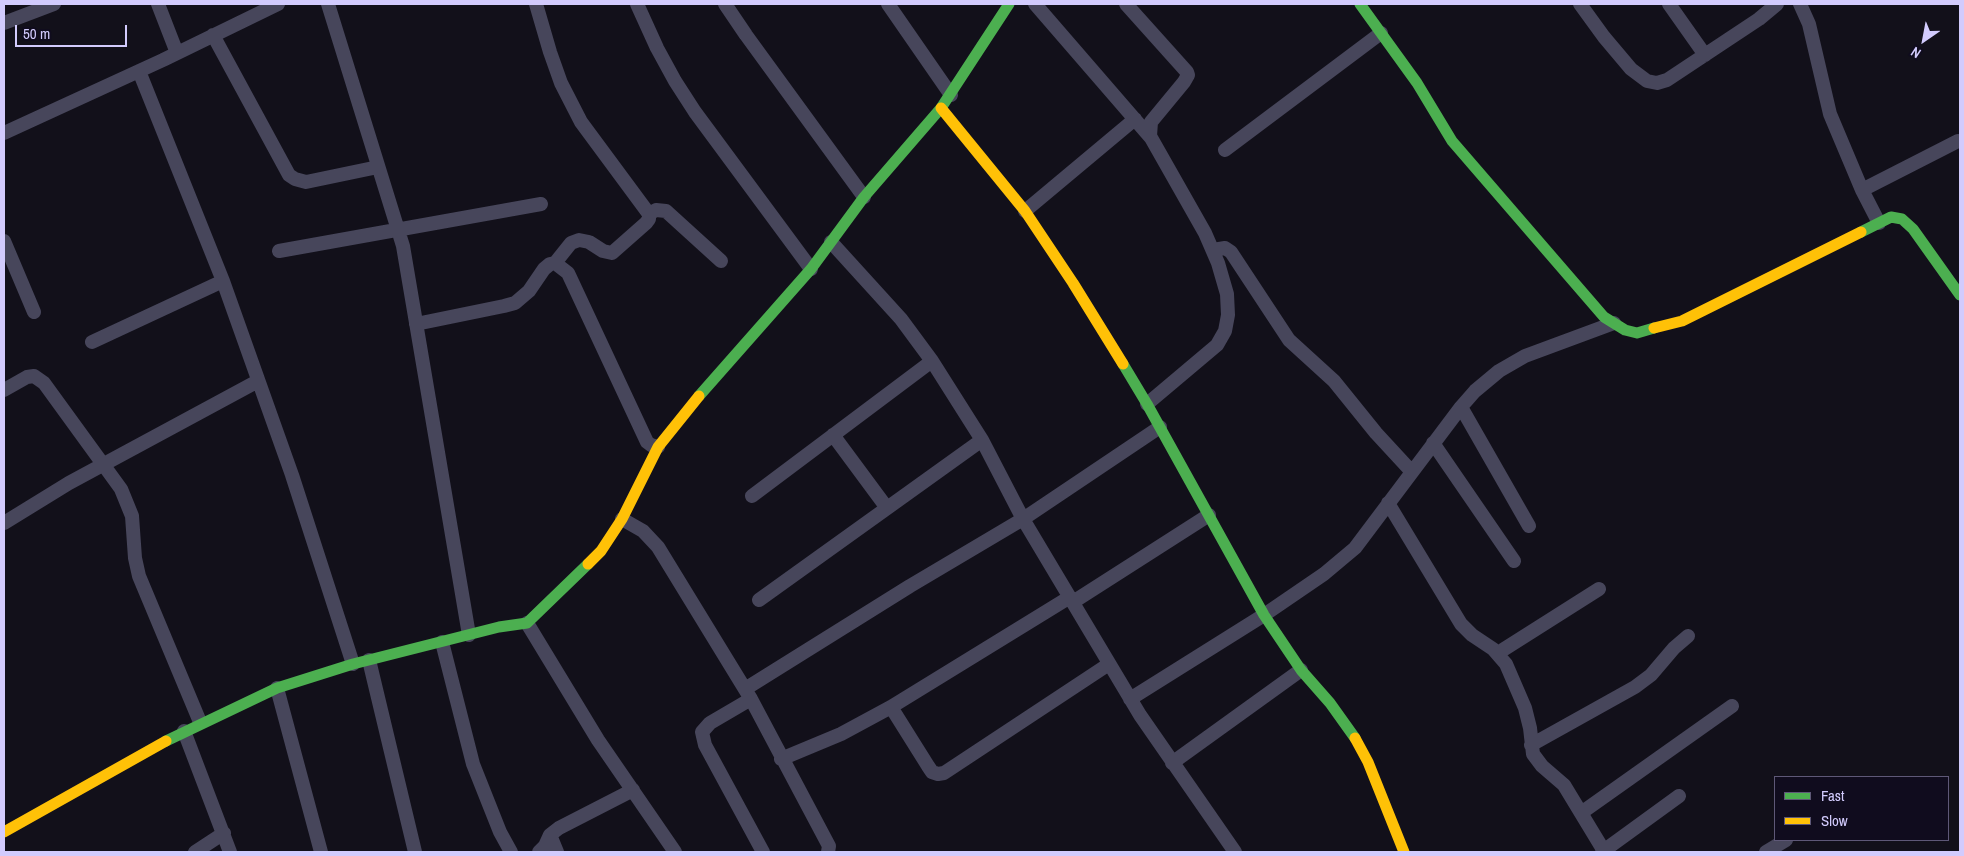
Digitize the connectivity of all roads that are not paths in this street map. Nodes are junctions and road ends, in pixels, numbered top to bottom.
1 (54, 4) edge
2 (158, 4) edge
3 (278, 4) edge
4 (328, 4) edge
5 (536, 4) edge
6 (638, 4) edge
7 (725, 4) edge
8 (888, 4) edge
9 (1008, 4) edge
10 (1035, 4) edge
11 (1126, 4) edge
12 (1360, 4) edge
13 (1580, 4) edge
14 (1669, 4) edge
15 (1777, 4) edge
16 (1800, 4) edge
17 (4, 23) edge
18 (1381, 33) junction
19 (214, 35) junction
20 (177, 53) junction
21 (1705, 55) junction
22 (139, 71) junction
23 (951, 95) junction
24 (941, 108) junction
25 (1135, 120) junction
26 (4, 134) edge
27 (1151, 138) junction
28 (1958, 141) dead end
29 (1225, 150) dead end
30 (378, 167) junction
31 (1862, 190) junction
32 (864, 197) junction
33 (541, 204) dead end
34 (1025, 211) junction
35 (649, 214) junction
36 (1879, 223) junction
37 (398, 230) junction
38 (4, 241) edge
39 (831, 242) junction
40 (1213, 250) junction
41 (279, 251) dead end
42 (720, 261) dead end
43 (556, 263) junction
44 (811, 269) junction
45 (223, 281) junction
46 (1960, 295) edge
47 (34, 312) dead end
48 (1614, 323) junction
49 (416, 324) junction
50 (92, 342) dead end
51 (932, 361) junction
52 (258, 380) junction
53 (4, 390) edge
54 (1147, 404) junction
55 (1461, 407) junction
56 (1160, 427) junction
57 (833, 435) junction
58 (982, 440) junction
59 (1433, 443) junction
60 (658, 447) junction
61 (102, 464) junction
62 (1412, 472) junction
63 (752, 496) dead end
64 (1388, 503) junction
65 (886, 508) junction
66 (1209, 515) junction
67 (622, 519) junction
68 (1024, 519) junction
69 (4, 523) edge
70 (1529, 526) dead end
71 (1514, 561) dead end
72 (1599, 589) dead end
73 (1071, 599) junction
74 (759, 600) dead end
75 (1264, 615) junction
76 (527, 624) junction
77 (469, 635) junction
78 (1688, 636) dead end
79 (442, 642) junction
80 (1498, 654) junction
81 (369, 660) junction
82 (353, 664) junction
83 (1109, 664) junction
84 (1301, 670) junction
85 (277, 688) junction
86 (748, 694) junction
87 (1130, 699) junction
88 (1732, 706) dead end
89 (891, 707) junction
90 (200, 722) junction
91 (184, 730) junction
92 (1531, 745) junction
93 (781, 759) junction
94 (1172, 763) junction
95 (633, 790) junction
96 (1679, 796) dead end
97 (1581, 813) junction
98 (4, 832) edge
99 (224, 833) junction
100 (550, 835) junction
101 (1784, 841) edge
102 (1611, 850) edge
103 (1231, 851) edge
104 (195, 852) edge
105 (230, 852) edge
106 (321, 852) edge
107 (415, 852) edge
108 (510, 852) edge
109 (539, 852) edge
110 (557, 852) edge
111 (675, 852) edge
112 (763, 852) edge
113 (828, 852) edge
114 (1404, 852) edge
115 (1766, 852) edge

1 - 17 street
2 - 20 street
3 - 19 street
4 - 30 street
5 - 35 street
6 - 44 street
7 - 32 street
8 - 23 street
9 - 23 street
10 - 25 street
11 - 27 street
12 - 18 street
13 - 21 street
14 - 21 street
15 - 21 street
16 - 31 street
18 - 29 street
18 - 48 street
19 - 20 street
19 - 30 street
20 - 22 street
22 - 26 street
22 - 45 street
23 - 24 street
24 - 32 street
24 - 34 street
25 - 27 street
25 - 34 street
27 - 40 street
28 - 31 street
30 - 37 street
31 - 36 street
32 - 39 street
33 - 37 street
34 - 54 street
35 - 42 street
35 - 43 street
36 - 46 street
36 - 48 street
37 - 41 street
37 - 49 street
38 - 47 street
39 - 44 street
39 - 51 street
40 - 54 street
40 - 62 street
43 - 49 street
43 - 60 street
44 - 60 street
45 - 50 street
45 - 52 street
48 - 55 street
49 - 77 street
51 - 57 street
51 - 58 street
52 - 61 street
52 - 82 street
53 - 61 street
54 - 56 street
55 - 59 street
55 - 70 street
56 - 66 street
56 - 68 street
57 - 63 street
57 - 65 street
58 - 65 street
58 - 68 street
59 - 62 street
59 - 71 street
60 - 67 street
61 - 69 street
61 - 90 street
62 - 64 street
64 - 75 street
64 - 80 street
65 - 74 street
66 - 73 street
66 - 75 street
67 - 76 street
67 - 86 street
68 - 73 street
68 - 86 street
72 - 80 street
73 - 83 street
73 - 89 street
75 - 84 street
75 - 87 street
76 - 77 street
76 - 95 street
77 - 79 street
78 - 92 street
79 - 81 street
79 - 108 street
80 - 92 street
81 - 82 street
81 - 107 street
82 - 85 street
83 - 87 street
83 - 89 street
84 - 94 street
84 - 114 street
85 - 90 street
85 - 106 street
86 - 93 street
86 - 112 street
87 - 94 street
88 - 97 street
89 - 93 street
90 - 91 street
91 - 98 street
91 - 99 street
92 - 97 street
93 - 113 street
94 - 103 street
95 - 100 street
95 - 111 street
96 - 102 street
97 - 102 street
99 - 104 street
99 - 105 street
100 - 109 street
100 - 110 street
101 - 115 street

